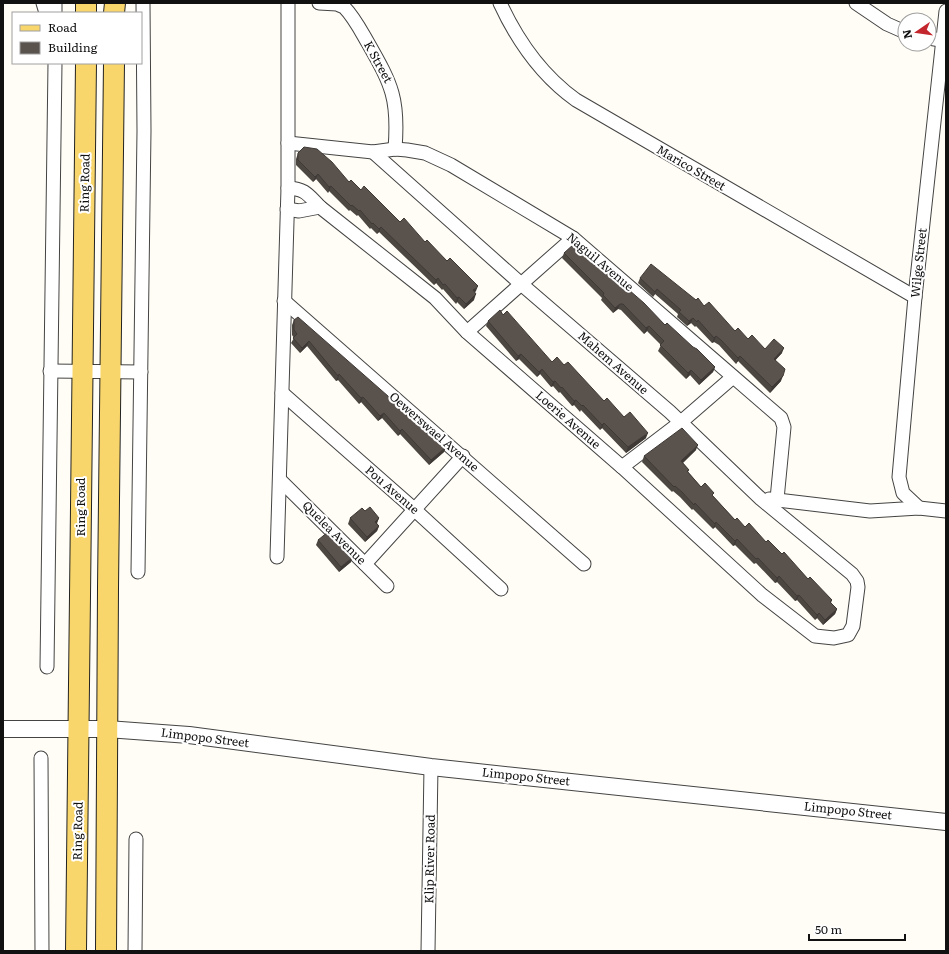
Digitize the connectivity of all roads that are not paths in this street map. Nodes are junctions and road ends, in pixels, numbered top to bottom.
1 (143, 3) edge
2 (288, 3) edge
3 (319, 3) edge
4 (500, 3) edge
5 (856, 3) edge
6 (946, 11) edge
7 (897, 28) edge
8 (944, 40) edge
9 (55, 64) edge
10 (86, 64) edge
11 (114, 64) edge
12 (288, 143) junction
13 (395, 149) junction
14 (373, 152) junction
15 (288, 188) junction
16 (320, 207) junction
17 (287, 209) junction
18 (573, 238) junction
19 (520, 283) junction
20 (915, 297) junction
21 (284, 301) junction
22 (467, 332) junction
23 (50, 372) junction
24 (83, 372) junction
25 (141, 372) junction
26 (111, 373) junction
27 (733, 377) junction
28 (282, 393) junction
29 (681, 422) junction
30 (463, 456) junction
31 (622, 467) junction
32 (280, 480) junction
33 (761, 499) junction
34 (777, 499) junction
35 (919, 508) junction
36 (415, 510) junction
37 (946, 511) edge
38 (277, 557) dead end
39 (366, 564) junction
40 (584, 564) dead end
41 (138, 572) dead end
42 (852, 574) joint
43 (387, 586) dead end
44 (501, 589) dead end
45 (46, 667) dead end
46 (3, 729) edge
47 (79, 729) junction
48 (107, 729) junction
49 (41, 758) dead end
50 (431, 767) junction
51 (946, 822) edge
52 (136, 838) dead end
53 (42, 951) edge
54 (76, 951) edge
55 (106, 951) edge
56 (135, 951) edge
57 (428, 951) edge

1 - 25 street
2 - 12 street
3 - 13 street, K Street
4 - 20 street, Marico Street
5 - 7 street
6 - 8 street, Wilge Street
8 - 20 street, Wilge Street
9 - 23 street
10 - 24 main road, Ring Road
11 - 26 main road
12 - 14 street, Naguil Avenue
12 - 15 street
13 - 14 street, Naguil Avenue
13 - 18 street, Naguil Avenue
14 - 19 street, Mahem Avenue
15 - 16 street, Loerie Avenue
15 - 17 street
16 - 17 street
16 - 22 street, Loerie Avenue
17 - 21 street
18 - 19 street
18 - 27 street, Naguil Avenue
19 - 22 street
19 - 29 street, Mahem Avenue
20 - 35 street, Wilge Street
21 - 28 street
21 - 30 street, Oewerswael Avenue
22 - 31 street, Loerie Avenue
23 - 24 street
23 - 45 street
24 - 26 street
24 - 47 main road, Ring Road
25 - 26 street
25 - 41 street
26 - 48 main road
27 - 29 street
27 - 34 street, Naguil Avenue
28 - 32 street
28 - 36 street, Pou Avenue
29 - 31 street
29 - 33 street, Mahem Avenue
30 - 36 street
30 - 40 street, Oewerswael Avenue
31 - 42 street, Loerie Avenue
32 - 38 street
32 - 39 street, Quelea Avenue
33 - 34 street
33 - 42 street, Mahem Avenue
34 - 35 street
35 - 37 street
36 - 39 street
36 - 44 street, Pou Avenue
39 - 43 street, Quelea Avenue
46 - 47 street, Limpopo Street
47 - 48 street, Limpopo Street
47 - 54 main road, Ring Road
48 - 50 street, Limpopo Street
48 - 55 main road
49 - 53 street
50 - 51 street, Limpopo Street
50 - 57 street, Klip River Road
52 - 56 street

